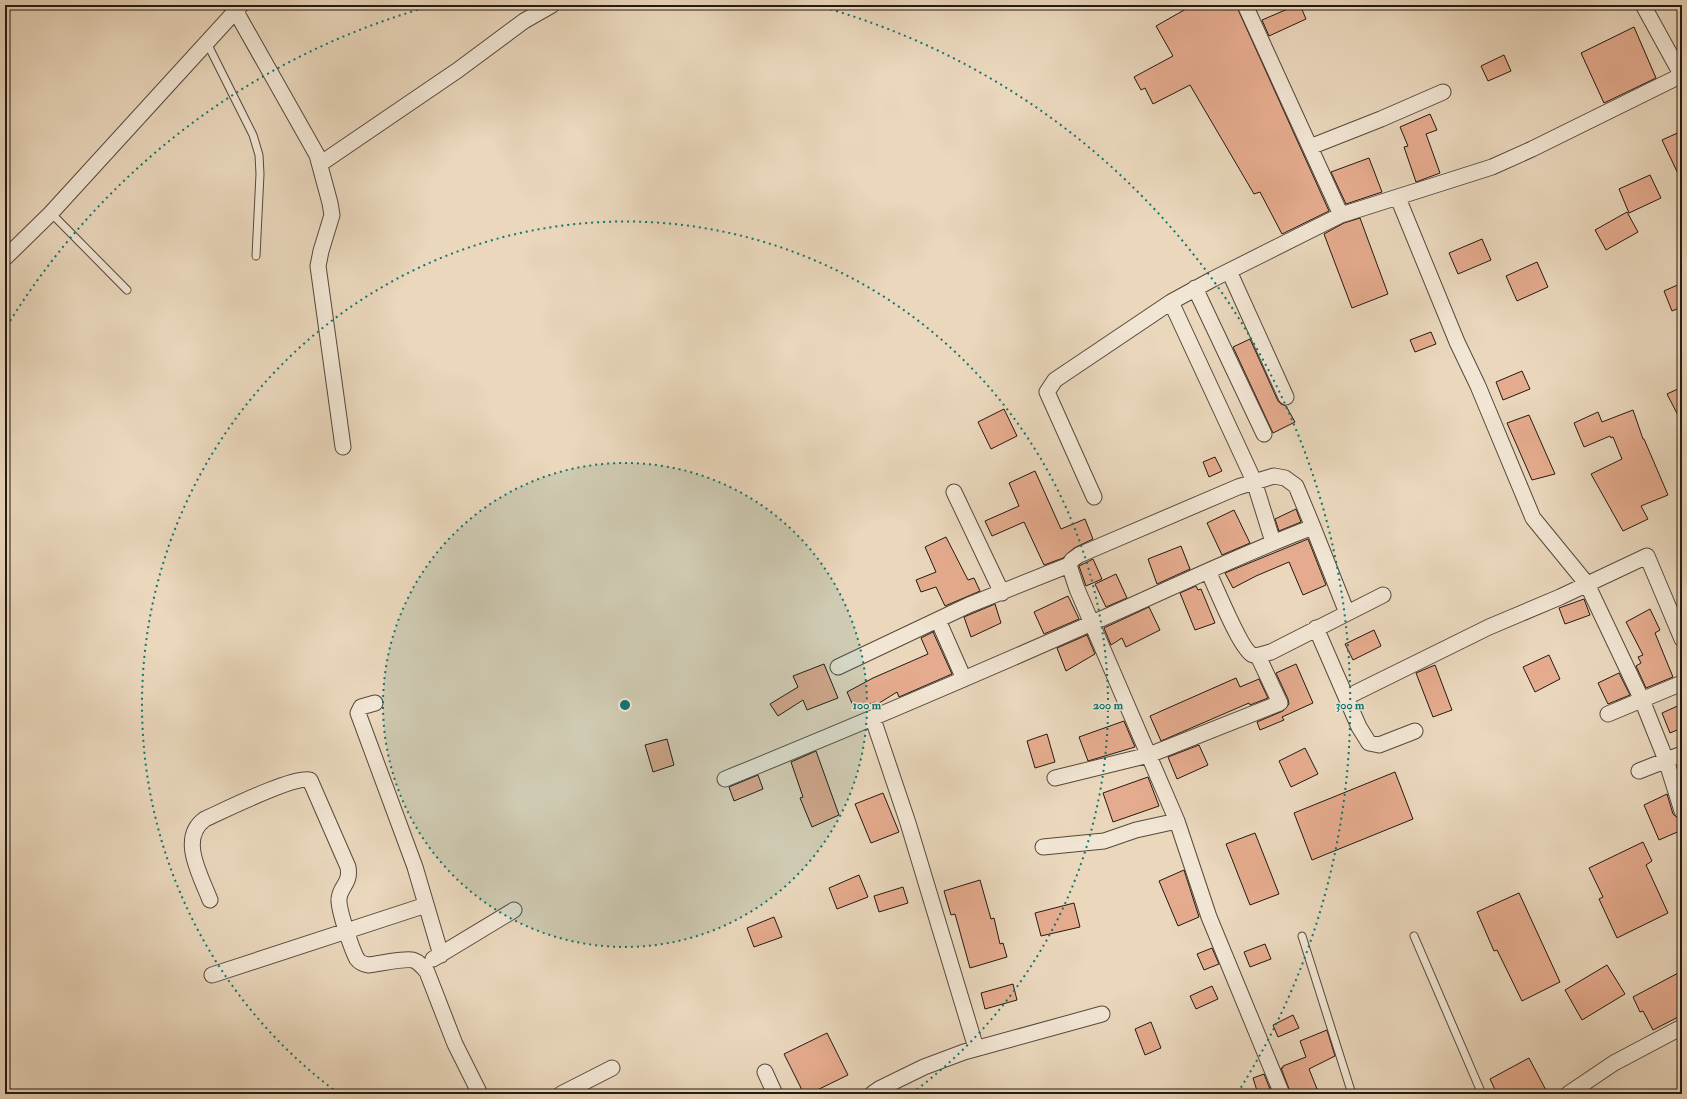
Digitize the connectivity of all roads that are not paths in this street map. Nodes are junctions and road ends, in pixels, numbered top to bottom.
1 (552, 5) edge
2 (1245, 5) edge
3 (1643, 5) edge
4 (238, 8) edge
5 (207, 42) junction
6 (1682, 75) edge
7 (1443, 92) dead end
8 (1310, 147) junction
9 (320, 164) junction
10 (1398, 198) junction
11 (51, 213) junction
12 (1341, 215) junction
13 (256, 256) dead end
14 (5, 258) edge
15 (1229, 271) junction
16 (1196, 288) junction
17 (127, 290) dead end
18 (1171, 302) junction
19 (1286, 397) dead end
20 (1264, 434) dead end
21 (343, 447) dead end
22 (1254, 482) junction
23 (954, 492) dead end
24 (1094, 497) dead end
25 (1313, 527) junction
26 (1273, 542) junction
27 (1069, 565) junction
28 (1208, 571) junction
29 (1586, 584) junction
30 (1002, 592) junction
31 (1383, 595) dead end
32 (1347, 613) junction
33 (938, 620) junction
34 (1092, 623) junction
35 (1316, 628) junction
36 (1682, 639) edge
37 (1258, 656) junction
38 (838, 667) dead end
39 (964, 679) junction
40 (1682, 683) edge
41 (1347, 697) junction
42 (1642, 700) junction
43 (375, 703) dead end
44 (1608, 714) dead end
45 (873, 719) junction
46 (1415, 731) dead end
47 (1682, 754) edge
48 (1148, 755) junction
49 (1666, 760) junction
50 (1639, 771) dead end
51 (1055, 778) dead end
52 (725, 779) dead end
53 (1682, 811) edge
54 (1177, 821) junction
55 (1043, 847) dead end
56 (210, 900) dead end
57 (426, 905) junction
58 (514, 910) dead end
59 (347, 932) junction
60 (1302, 936) dead end
61 (1414, 936) dead end
62 (441, 954) junction
63 (422, 966) junction
64 (212, 975) dead end
65 (1102, 1014) dead end
66 (1682, 1027) edge
67 (976, 1048) junction
68 (612, 1068) dead end
69 (765, 1072) dead end
70 (480, 1094) edge
71 (561, 1094) edge
72 (774, 1094) edge
73 (872, 1094) edge
74 (1282, 1094) edge
75 (1352, 1094) edge
76 (1482, 1094) edge
77 (1568, 1094) edge

1 - 9 street
2 - 8 street
3 - 6 street
4 - 5 street
4 - 9 street
5 - 11 street
5 - 13 lane
6 - 10 street
7 - 8 street
8 - 12 street
9 - 21 street
10 - 12 street
10 - 29 street
11 - 14 street
11 - 17 lane
12 - 15 street
15 - 16 street
15 - 19 street
16 - 18 street
16 - 20 street
18 - 22 street
18 - 24 street
22 - 25 street
22 - 26 street
22 - 27 street
23 - 30 street
25 - 26 street
25 - 32 street
26 - 28 street
27 - 30 street
27 - 34 street
28 - 34 street
28 - 37 street
29 - 36 street
29 - 41 street
29 - 42 street
30 - 33 street
31 - 32 street
32 - 35 street
33 - 38 street
33 - 39 street
34 - 39 street
34 - 48 street
35 - 37 street
35 - 41 street
37 - 48 street
39 - 45 street
40 - 42 street
41 - 46 street
42 - 44 street
42 - 49 street
43 - 57 street
45 - 52 street
45 - 67 street
47 - 49 street
48 - 51 street
48 - 54 street
49 - 50 street
49 - 53 street
54 - 55 street
54 - 74 street
56 - 59 street
57 - 59 street
57 - 62 street
58 - 62 street
59 - 63 street
59 - 64 street
60 - 75 lane
61 - 76 lane
62 - 63 street
63 - 70 street
65 - 67 street
66 - 77 street
67 - 73 street
68 - 71 street
69 - 72 street

